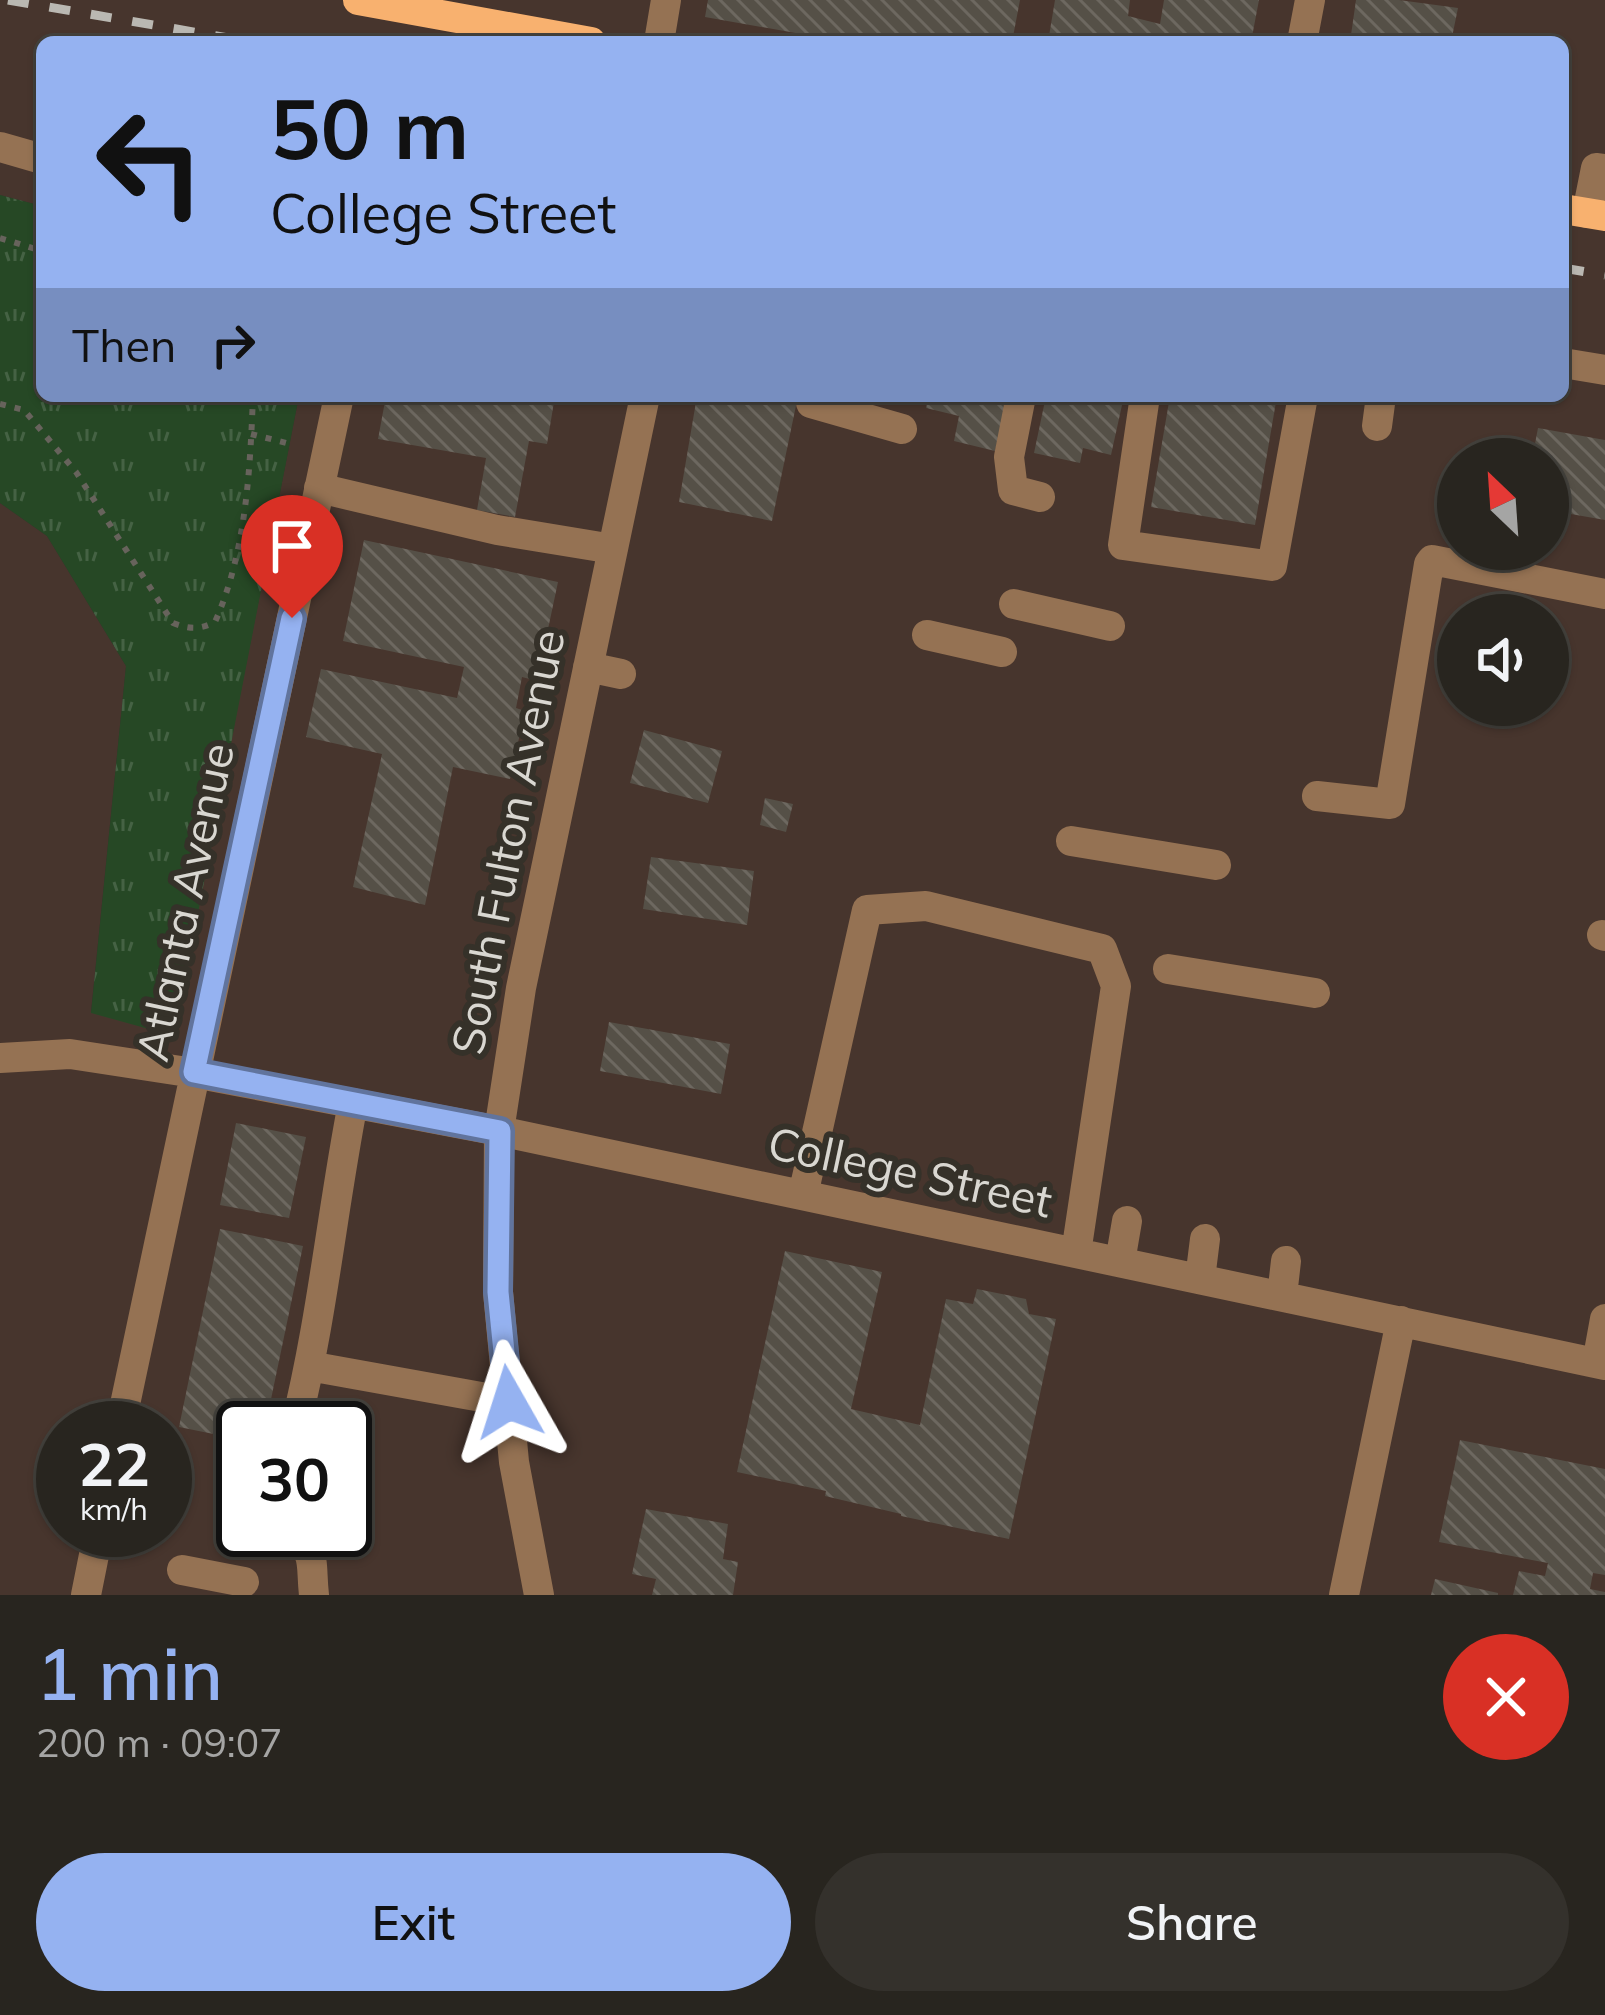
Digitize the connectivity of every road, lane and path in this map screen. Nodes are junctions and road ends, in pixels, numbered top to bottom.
1 (358, 0) edge
2 (666, 0) edge
3 (1310, 0) edge
4 (558, 36) edge
5 (660, 36) edge
6 (1303, 36) edge
7 (0, 147) edge
8 (36, 158) edge
9 (1600, 169) edge
10 (1585, 213) edge
11 (0, 238) edge
12 (36, 249) edge
13 (1569, 364) edge
14 (1605, 370) edge
15 (253, 402) edge
16 (338, 402) edge
17 (644, 402) edge
18 (817, 402) edge
19 (1021, 402) edge
20 (1144, 402) edge
21 (1302, 402) edge
22 (0, 404) edge
23 (902, 429) dead end
24 (251, 434) junction
25 (290, 444) dead end
26 (319, 488) junction
27 (1040, 497) dead end
28 (618, 565) junction
29 (1605, 593) edge
30 (1014, 604) dead end
31 (1111, 626) dead end
32 (927, 635) dead end
33 (1003, 652) dead end
34 (588, 667) junction
35 (621, 674) dead end
36 (1317, 796) dead end
37 (1071, 841) dead end
38 (1216, 865) dead end
39 (1168, 969) dead end
40 (1315, 993) dead end
41 (0, 1058) edge
42 (194, 1072) junction
43 (353, 1103) junction
44 (500, 1131) junction
45 (803, 1195) junction
46 (1127, 1221) dead end
47 (1205, 1240) dead end
48 (1076, 1252) junction
49 (1286, 1261) dead end
50 (1120, 1262) junction
51 (1200, 1279) junction
52 (1282, 1296) junction
53 (1605, 1319) edge
54 (1401, 1321) junction
55 (1601, 1364) edge
56 (309, 1366) junction
57 (127, 1401) edge
58 (301, 1401) edge
59 (509, 1402) junction
60 (94, 1557) edge
61 (312, 1557) edge
62 (182, 1570) dead end
63 (244, 1582) dead end
64 (86, 1595) edge
65 (314, 1595) edge
66 (539, 1595) edge
67 (1344, 1595) edge

1 - 4 main road
2 - 5 street
3 - 6 street
7 - 8 street
9 - 10 street
11 - 12 path
13 - 14 street
15 - 24 path
16 - 26 street, Atlanta Avenue
17 - 28 street, South Fulton Avenue
18 - 23 street
19 - 27 street
20 - 21 street
22 - 24 path
24 - 25 path
26 - 28 street
26 - 42 street, Atlanta Avenue
28 - 34 street, South Fulton Avenue
29 - 36 street
30 - 31 street
32 - 33 street
34 - 35 street
34 - 44 street, South Fulton Avenue
37 - 38 street
39 - 40 street
41 - 42 street, College Street
42 - 43 street, College Street
42 - 57 street, Atlanta Avenue
43 - 44 street, College Street
43 - 56 street
44 - 45 street, College Street
44 - 59 street, South Fulton Avenue
45 - 48 street, College Street
45 - 48 street
46 - 50 street
47 - 51 street
48 - 50 street, College Street
49 - 52 street
50 - 51 street, College Street
51 - 52 street, College Street
52 - 54 street, College Street
53 - 55 street
54 - 55 street, College Street
54 - 67 street
56 - 58 street
56 - 59 street
59 - 66 street, South Fulton Avenue
60 - 64 street
61 - 65 street
62 - 63 street

